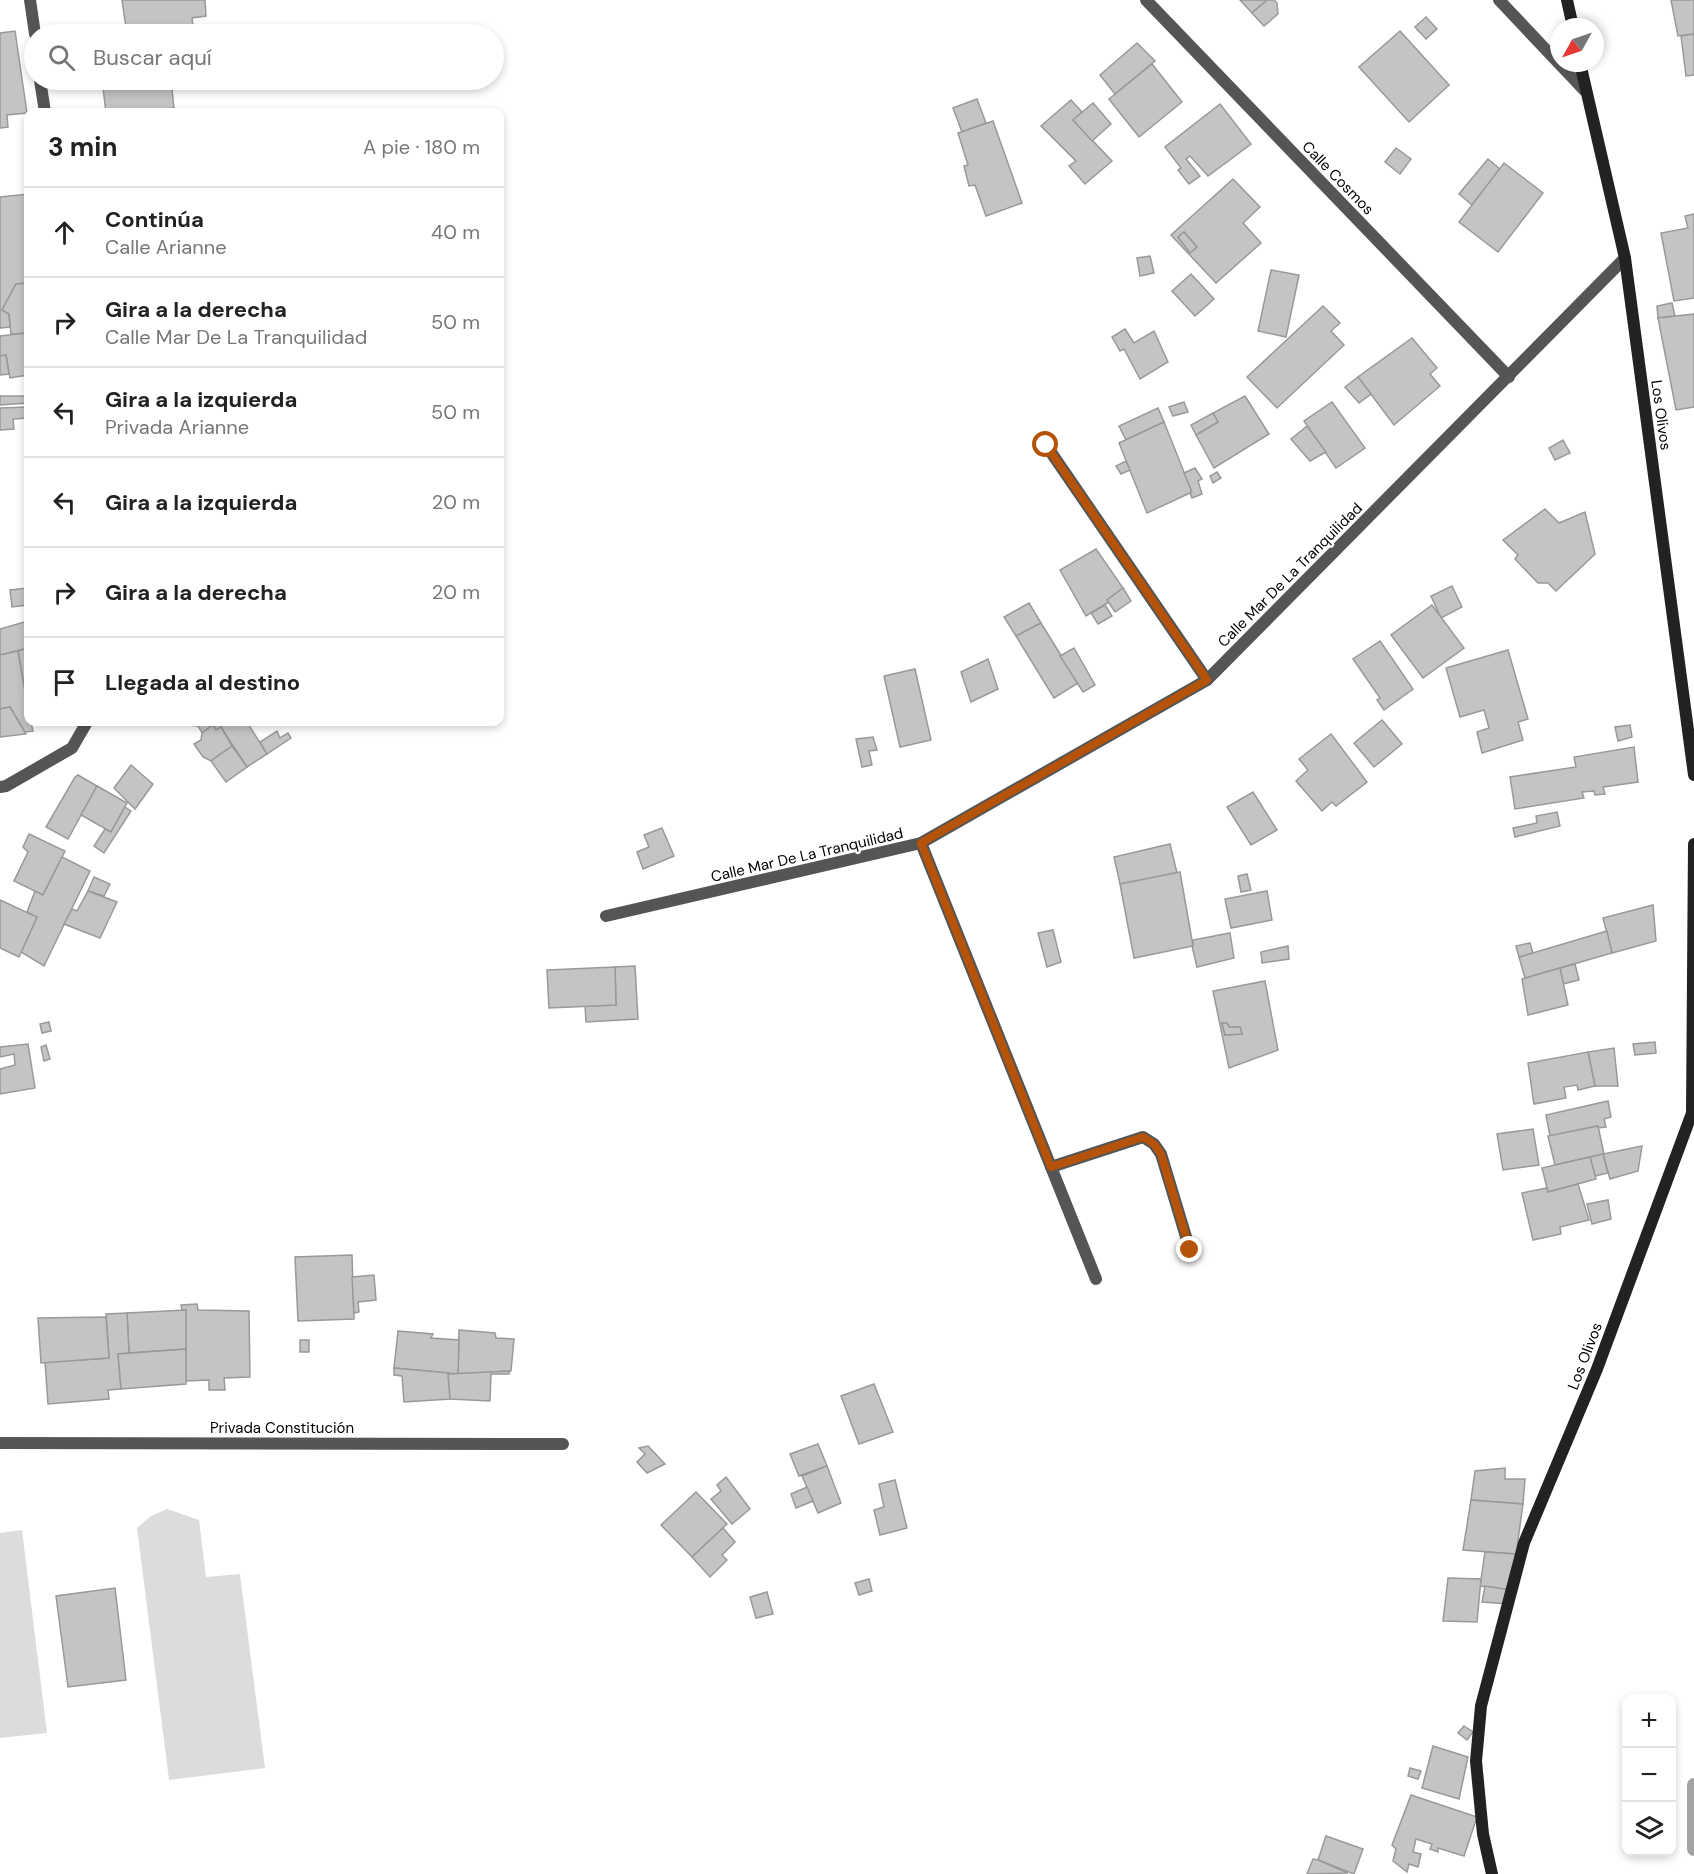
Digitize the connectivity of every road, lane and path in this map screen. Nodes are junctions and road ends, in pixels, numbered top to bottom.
1 (30, 0) edge
2 (1146, 0) edge
3 (1499, 0) edge
4 (1568, 0) edge
5 (1571, 18) edge
6 (33, 24) edge
7 (1582, 72) edge
8 (42, 90) edge
9 (1585, 91) junction
10 (44, 108) edge
11 (1625, 258) junction
12 (1509, 377) junction
13 (1046, 445) dead end
14 (1207, 680) junction
15 (85, 726) edge
16 (1694, 775) edge
17 (0, 787) edge
18 (921, 843) junction
19 (1694, 844) edge
20 (606, 916) dead end
21 (1051, 1167) junction
22 (1190, 1250) dead end
23 (1096, 1279) dead end
24 (0, 1443) edge
25 (563, 1444) dead end
26 (1492, 1874) edge

1 - 6 street
2 - 12 street, Calle Cosmos
3 - 9 street
4 - 5 street
7 - 9 street, Los Olivos
8 - 10 street
9 - 11 street, Los Olivos
11 - 12 street, Calle Mar De La Tranquilidad
11 - 16 street, Los Olivos
12 - 14 street, Calle Mar De La Tranquilidad
13 - 14 street
14 - 18 street, Calle Mar De La Tranquilidad
15 - 17 street
18 - 20 street, Calle Mar De La Tranquilidad
18 - 21 street
19 - 26 street, Los Olivos
21 - 22 street
21 - 23 street
24 - 25 street, Privada Constitución

